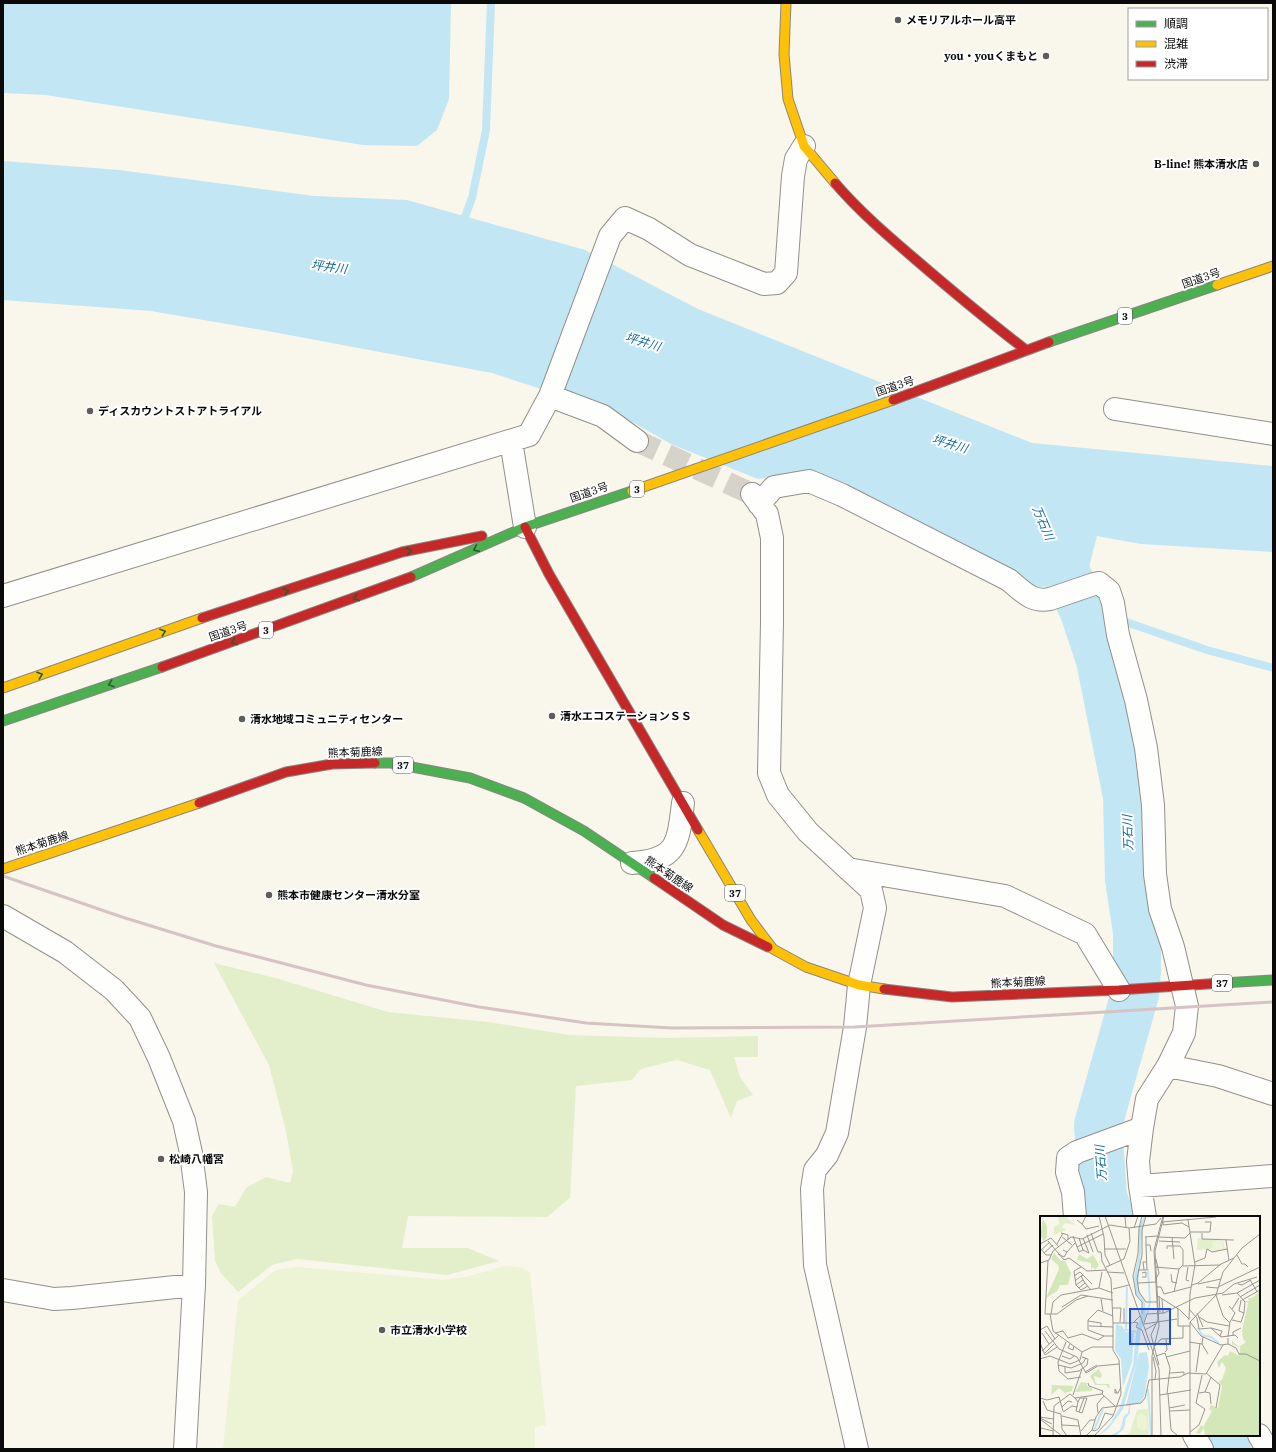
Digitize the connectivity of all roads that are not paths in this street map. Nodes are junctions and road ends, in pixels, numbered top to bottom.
1 (786, 3) edge
2 (804, 146) junction
3 (1273, 266) edge
4 (1026, 350) junction
5 (553, 386) junction
6 (1115, 409) dead end
7 (1273, 434) edge
8 (511, 441) junction
9 (637, 441) tunnel mouth
10 (524, 527) junction
11 (3, 596) edge
12 (3, 688) edge
13 (3, 722) edge
14 (683, 803) junction
15 (632, 863) junction
16 (3, 869) edge
17 (848, 869) junction
18 (3, 916) edge
19 (773, 949) junction
20 (1273, 980) edge
21 (859, 985) junction
22 (1177, 986) junction
23 (1119, 990) junction
24 (1168, 1066) junction
25 (1273, 1094) edge
26 (1135, 1130) junction
27 (1273, 1176) edge
28 (1140, 1186) junction
29 (1076, 1216) edge
30 (1145, 1216) edge
31 (194, 1285) junction
32 (3, 1290) edge
33 (1195, 1436) edge
34 (1260, 1436) edge
35 (185, 1449) edge
36 (857, 1449) edge
37 (1202, 1449) edge
38 (1267, 1449) edge

1 - 2 main road
2 - 4 main road
2 - 5 street
3 - 4 main road, 国道3号 / 3
4 - 10 main road, 国道3号 / 3
5 - 8 street
5 - 9 street
6 - 7 street
8 - 10 street
8 - 11 street
12 -> 10 main road, 国道3号 / 3
10 -> 13 main road, 国道3号 / 3
10 - 14 main road, 熊本菊鹿線 / 37
14 - 15 street
14 - 19 main road, 熊本菊鹿線 / 37
15 - 16 main road, 熊本菊鹿線 / 37
15 - 19 main road, 熊本菊鹿線 / 37
17 - 21 street
17 - 22 street
17 - 23 street
18 - 31 street
19 - 21 main road, 熊本菊鹿線 / 37
20 - 22 main road, 熊本菊鹿線 / 37
21 - 23 main road, 熊本菊鹿線 / 37
21 - 36 street
22 - 23 main road, 熊本菊鹿線 / 37
22 - 24 street
24 - 25 street
24 - 26 street
26 - 28 street
26 - 29 street
27 - 28 street
28 - 30 street
31 - 32 street
31 - 35 street
33 - 37 street
34 - 38 street

